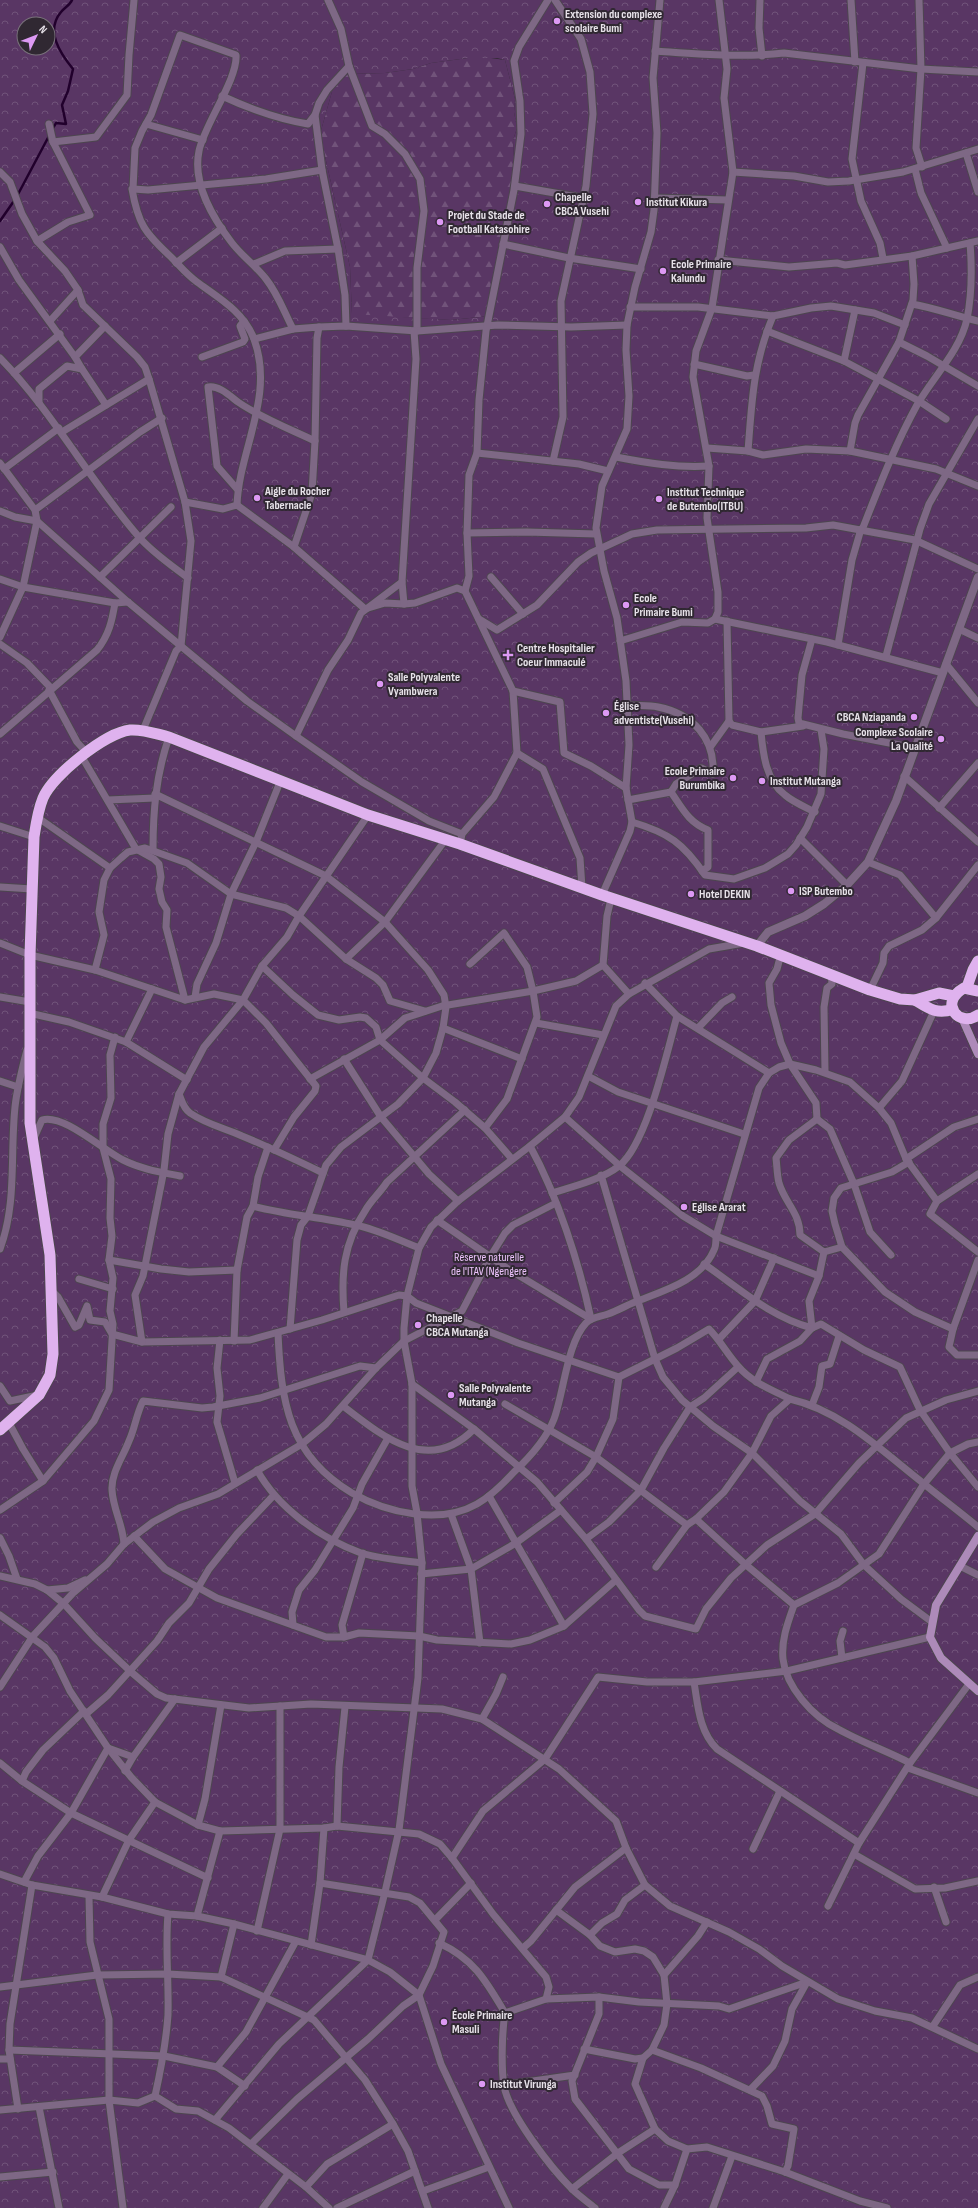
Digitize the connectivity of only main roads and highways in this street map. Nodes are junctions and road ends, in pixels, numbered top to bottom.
1 (978, 961) edge
2 (973, 989) edge
3 (954, 996) junction
4 (915, 1000) junction
5 (953, 1009) junction
6 (978, 1016) edge
7 (962, 1018) junction
8 (978, 1054) edge
9 (0, 1430) edge
10 (978, 1536) edge
11 (978, 1691) edge

1 - 2 highway
2 - 3 highway
3 - 4 highway
3 - 5 highway
4 - 5 highway
4 - 9 highway
5 - 7 highway
6 - 7 highway
7 - 8 main road
10 - 11 main road

